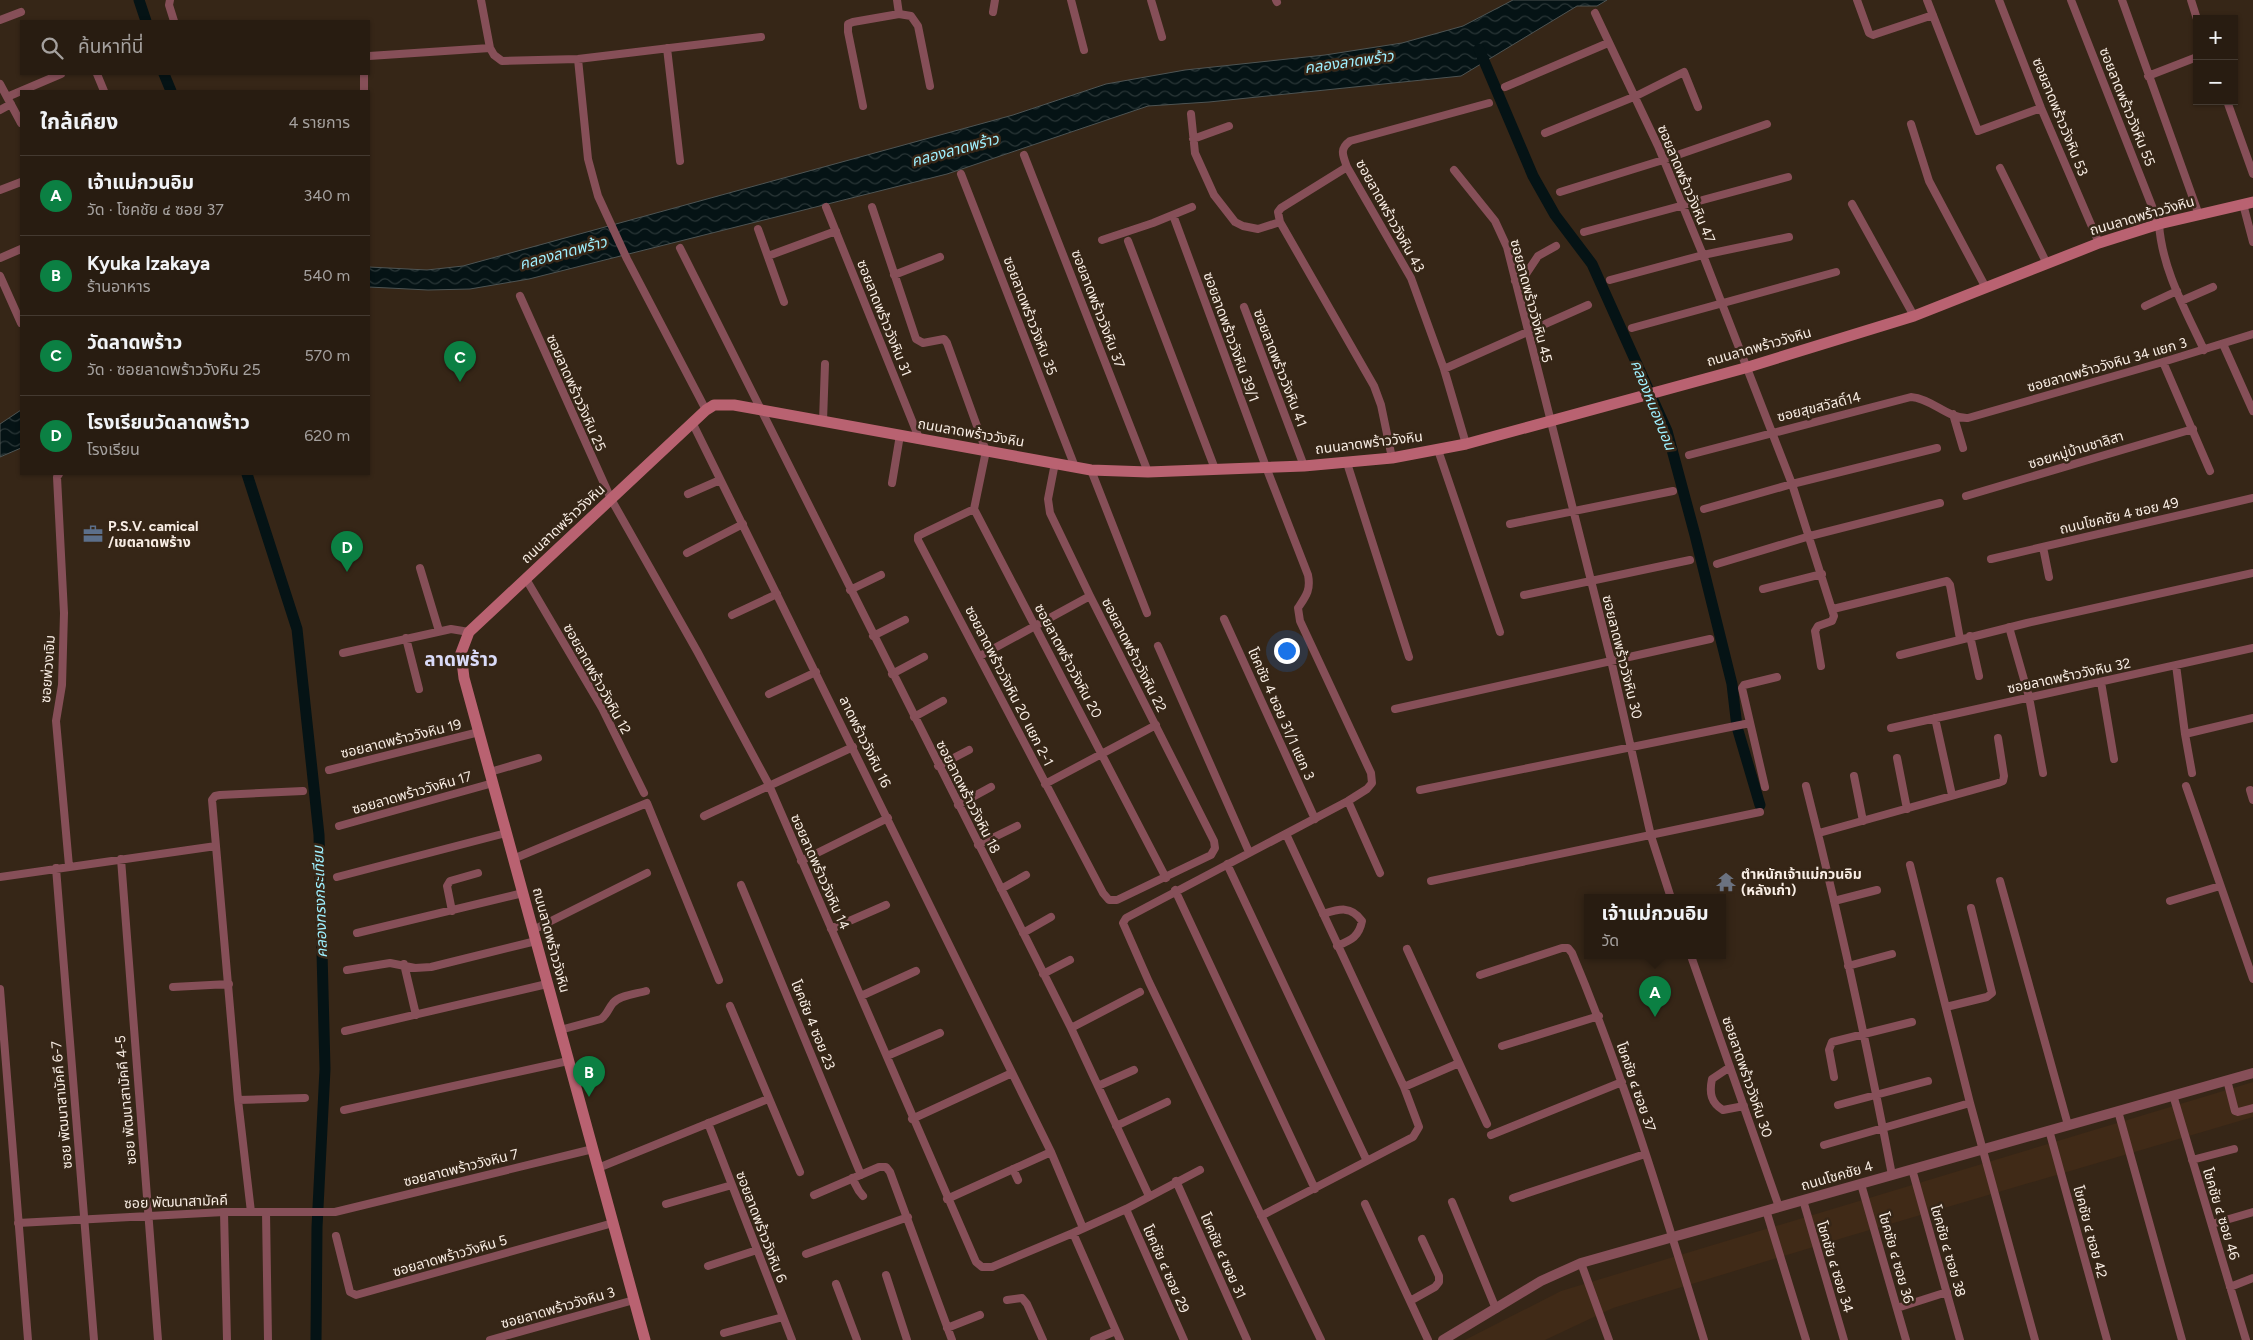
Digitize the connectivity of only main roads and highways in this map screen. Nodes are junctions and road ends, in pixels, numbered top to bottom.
1 (2248, 203) edge
2 (645, 1340) edge

1 - 2 main road, ถนนลาดพร้าววังหิน

